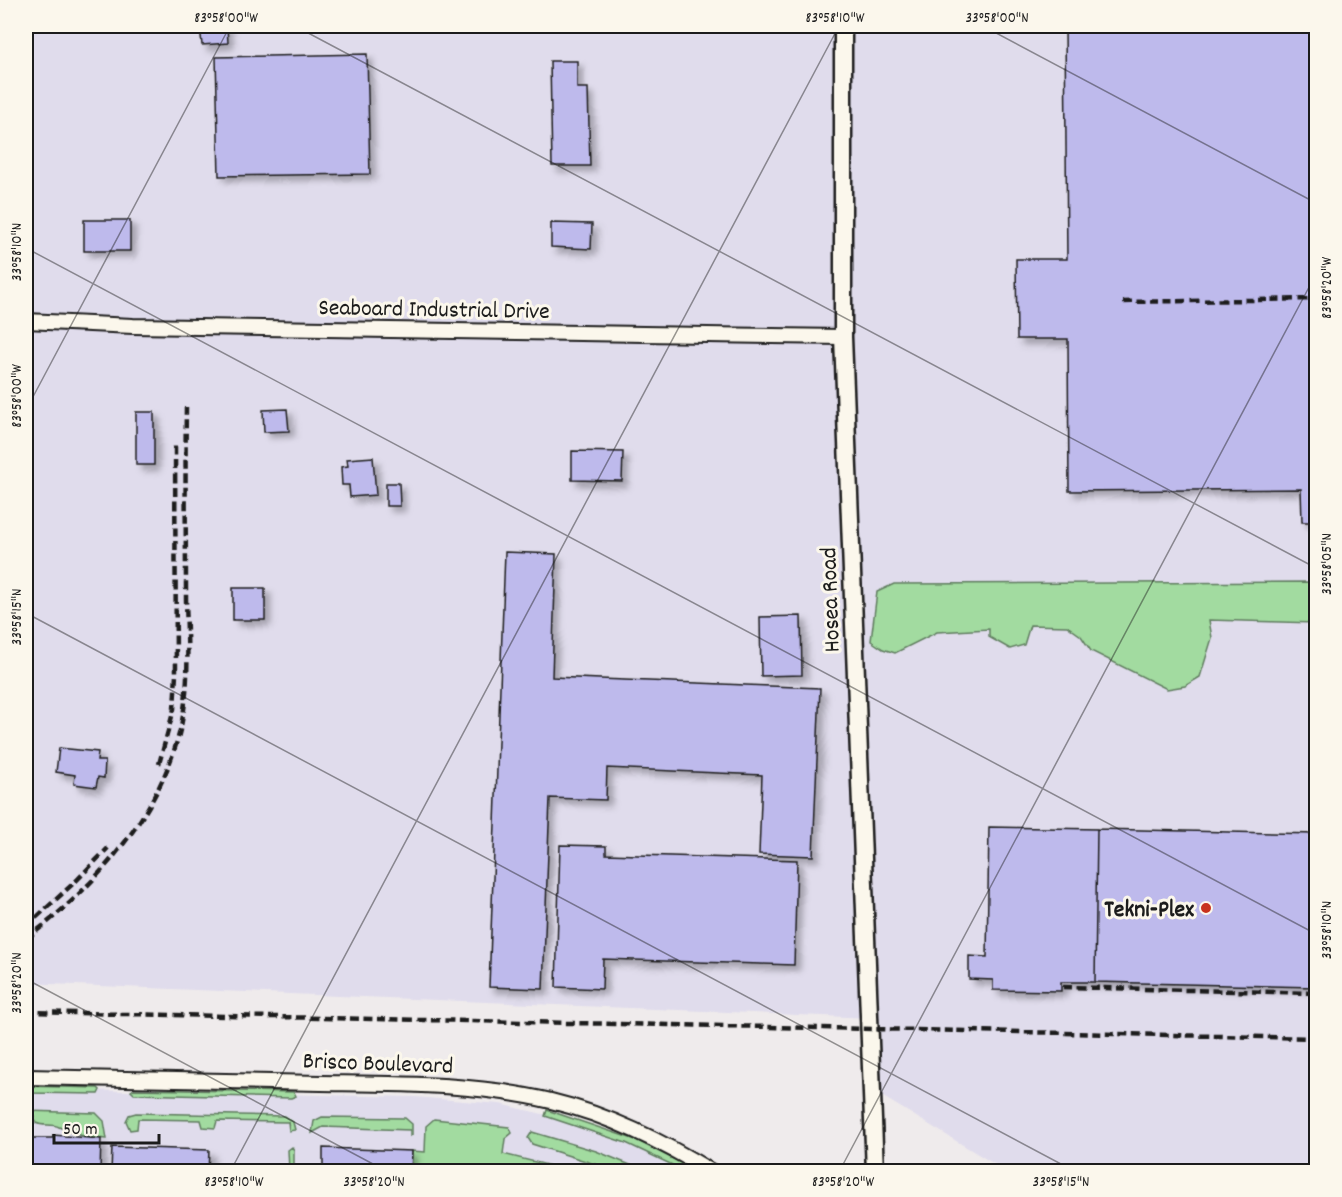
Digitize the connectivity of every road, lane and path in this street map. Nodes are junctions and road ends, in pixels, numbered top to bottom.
1 (843, 26) edge
2 (26, 321) edge
3 (843, 337) junction
4 (26, 1077) edge
5 (712, 1172) edge
6 (875, 1172) edge

1 - 3 street, Hosea Road
2 - 3 street, Seaboard Industrial Drive
3 - 6 street, Hosea Road
4 - 5 street, Brisco Boulevard

